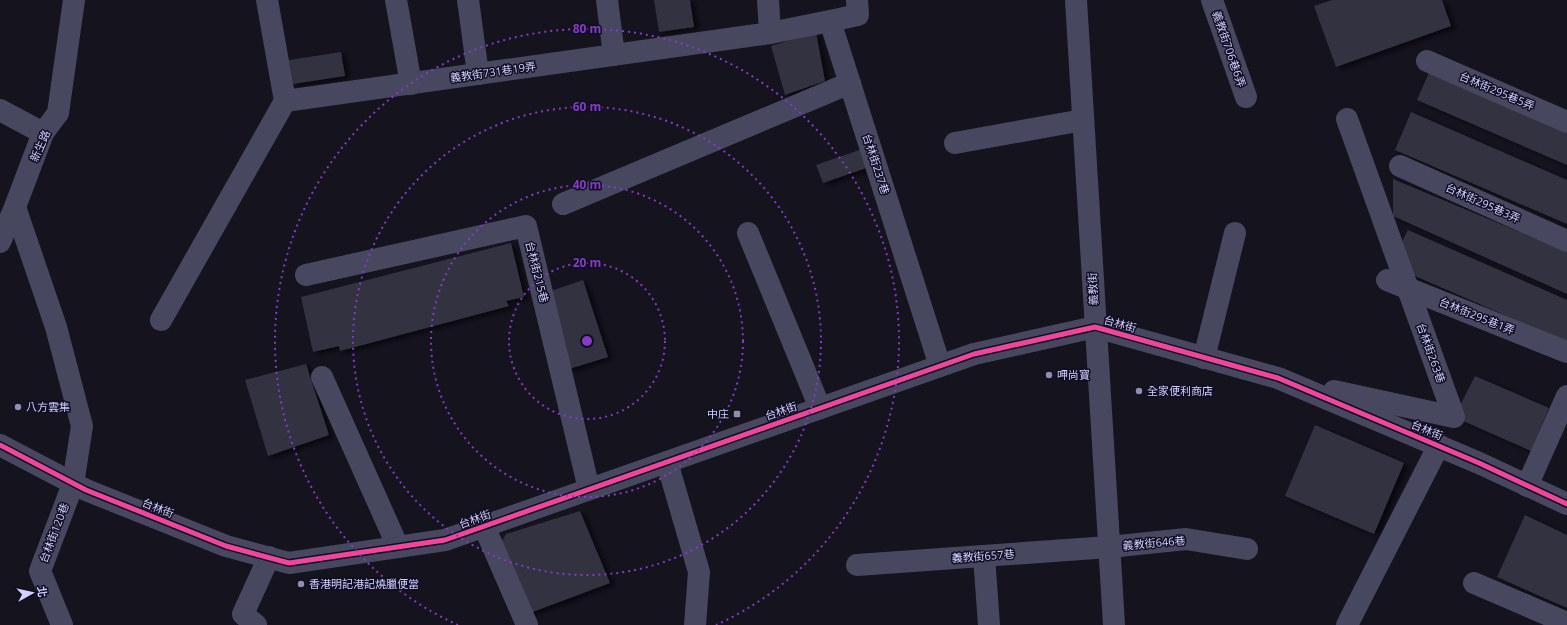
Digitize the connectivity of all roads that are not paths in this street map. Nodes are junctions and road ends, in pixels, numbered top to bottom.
1 (74, 0) edge
2 (267, 0) edge
3 (396, 0) edge
4 (468, 0) edge
5 (607, 0) edge
6 (768, 0) edge
7 (857, 0) edge
8 (1076, 0) edge
9 (1212, 0) edge
10 (830, 21) junction
11 (770, 33) junction
12 (614, 55) junction
13 (1427, 61) dead end
14 (478, 74) junction
15 (850, 83) junction
16 (411, 84) junction
17 (1246, 97) dead end
18 (285, 101) junction
19 (0, 110) edge
20 (1347, 119) dead end
21 (1083, 120) junction
22 (1567, 122) edge
23 (43, 133) junction
24 (955, 143) dead end
25 (1400, 166) dead end
26 (563, 204) dead end
27 (15, 207) junction
28 (748, 233) dead end
29 (1235, 233) dead end
30 (1567, 241) edge
31 (0, 242) edge
32 (306, 275) dead end
33 (1386, 280) dead end
34 (161, 320) dead end
35 (1095, 327) junction
36 (1567, 352) edge
37 (1204, 358) junction
38 (940, 366) junction
39 (322, 377) dead end
40 (1278, 378) junction
41 (1567, 396) edge
42 (820, 408) junction
43 (1439, 445) junction
44 (0, 446) edge
45 (667, 462) junction
46 (73, 484) junction
47 (1528, 486) junction
48 (589, 489) junction
49 (1567, 504) edge
50 (484, 526) junction
51 (398, 547) junction
52 (1109, 547) junction
53 (1247, 550) dead end
54 (984, 556) junction
55 (269, 558) junction
56 (857, 565) dead end
57 (1474, 583) dead end
58 (1567, 623) edge
59 (62, 625) edge
60 (256, 625) edge
61 (527, 625) edge
62 (695, 625) edge
63 (989, 625) edge
64 (1114, 625) edge
65 (1347, 625) edge

1 - 23 street, 新生路
2 - 18 street
3 - 16 street
4 - 14 street
5 - 12 street
6 - 11 street
7 - 10 street
8 - 21 street, 義教街
9 - 17 street, 義教街706巷6弄
10 - 11 street
10 - 15 street, 台林街237巷
11 - 12 street, 義教街731巷19弄
12 - 14 street, 義教街731巷19弄
13 - 22 street, 台林街295巷5弄
14 - 16 street, 義教街731巷19弄
15 - 26 street
15 - 38 street, 台林街237巷
16 - 18 street, 義教街731巷19弄
18 - 34 street
19 - 23 street
20 - 40 street, 台林街263巷
21 - 24 street
21 - 35 street, 義教街
23 - 27 street, 新生路
25 - 30 street, 台林街295巷3弄
27 - 31 street, 新生路
27 - 46 street, 台林街120巷
28 - 42 street
29 - 37 street
32 - 48 street, 台林街215巷
33 - 36 street, 台林街295巷1弄
35 - 37 street, 台林街
35 - 38 street, 台林街
35 - 52 street, 義教街
37 - 40 street, 台林街
38 - 42 street, 台林街
39 - 51 street
40 - 43 street, 台林街
41 - 47 street
42 - 45 street, 台林街
43 - 47 street, 台林街
43 - 65 street
44 - 46 street, 台林街
45 - 48 street, 台林街
45 - 62 street
46 - 55 street, 台林街
46 - 59 street, 台林街120巷
47 - 49 street, 台林街
48 - 50 street, 台林街
50 - 51 street, 台林街
50 - 61 street
51 - 55 street, 台林街
52 - 53 street, 義教街646巷
52 - 54 street, 義教街657巷
52 - 64 street, 義教街
54 - 56 street, 義教街657巷
54 - 63 street
55 - 60 street
57 - 58 street

